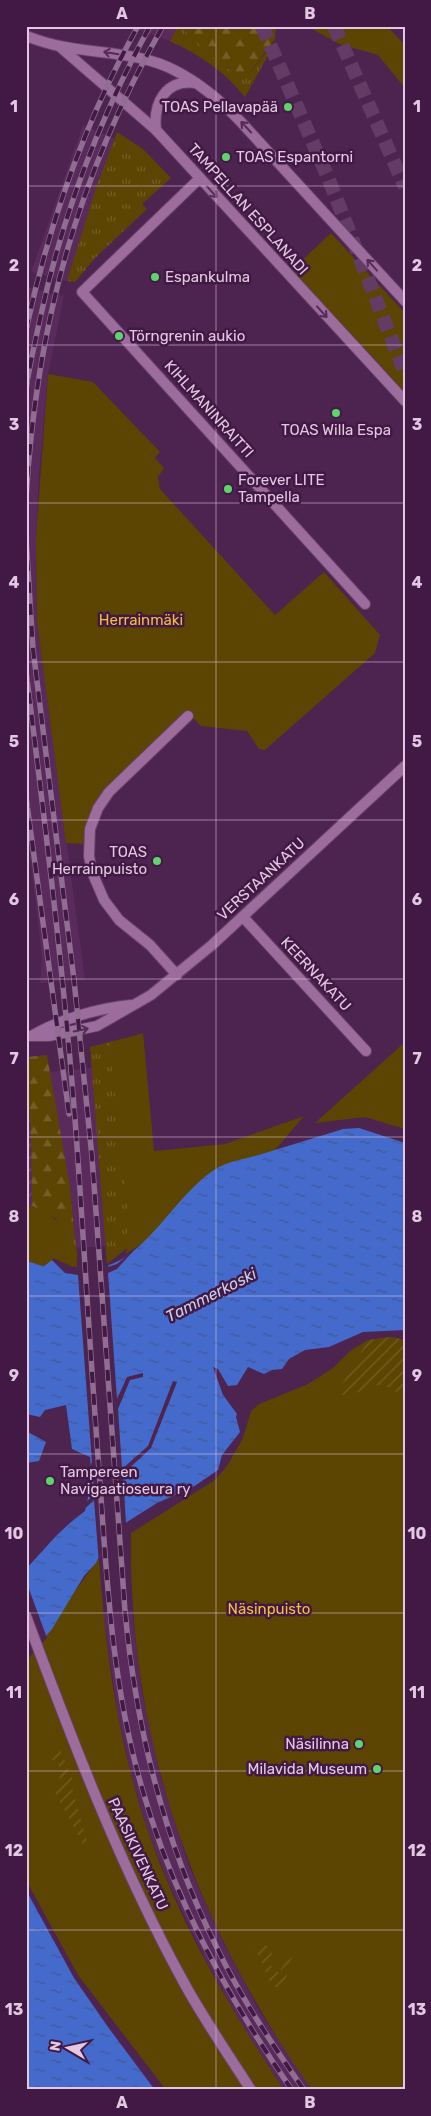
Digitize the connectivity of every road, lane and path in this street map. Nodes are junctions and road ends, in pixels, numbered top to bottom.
1 (26, 36) edge
2 (60, 46) junction
3 (196, 83) junction
4 (156, 130) junction
5 (200, 178) junction
6 (405, 301) edge
7 (405, 401) edge
8 (365, 604) dead end
9 (188, 716) dead end
10 (405, 766) edge
11 (243, 917) junction
12 (177, 974) junction
13 (30, 1036) edge
14 (366, 1051) dead end
15 (26, 1616) edge
16 (251, 2090) edge

1 - 2 street, TAMPELLAN ESPLANADI
3 -> 2 street, TAMPELLAN ESPLANADI
2 - 4 street, TAMPELLAN ESPLANADI
3 - 4 street
6 -> 3 street, TAMPELLAN ESPLANADI
4 - 5 street, TAMPELLAN ESPLANADI
5 -> 7 street, TAMPELLAN ESPLANADI
5 - 8 street, KIHLMANINRAITTI
9 - 12 street
10 - 11 street, VERSTAANKATU
11 - 12 street, VERSTAANKATU
11 - 14 street, KEERNAKATU
12 - 13 street, VERSTAANKATU
15 - 16 street, PAASIKIVENKATU

